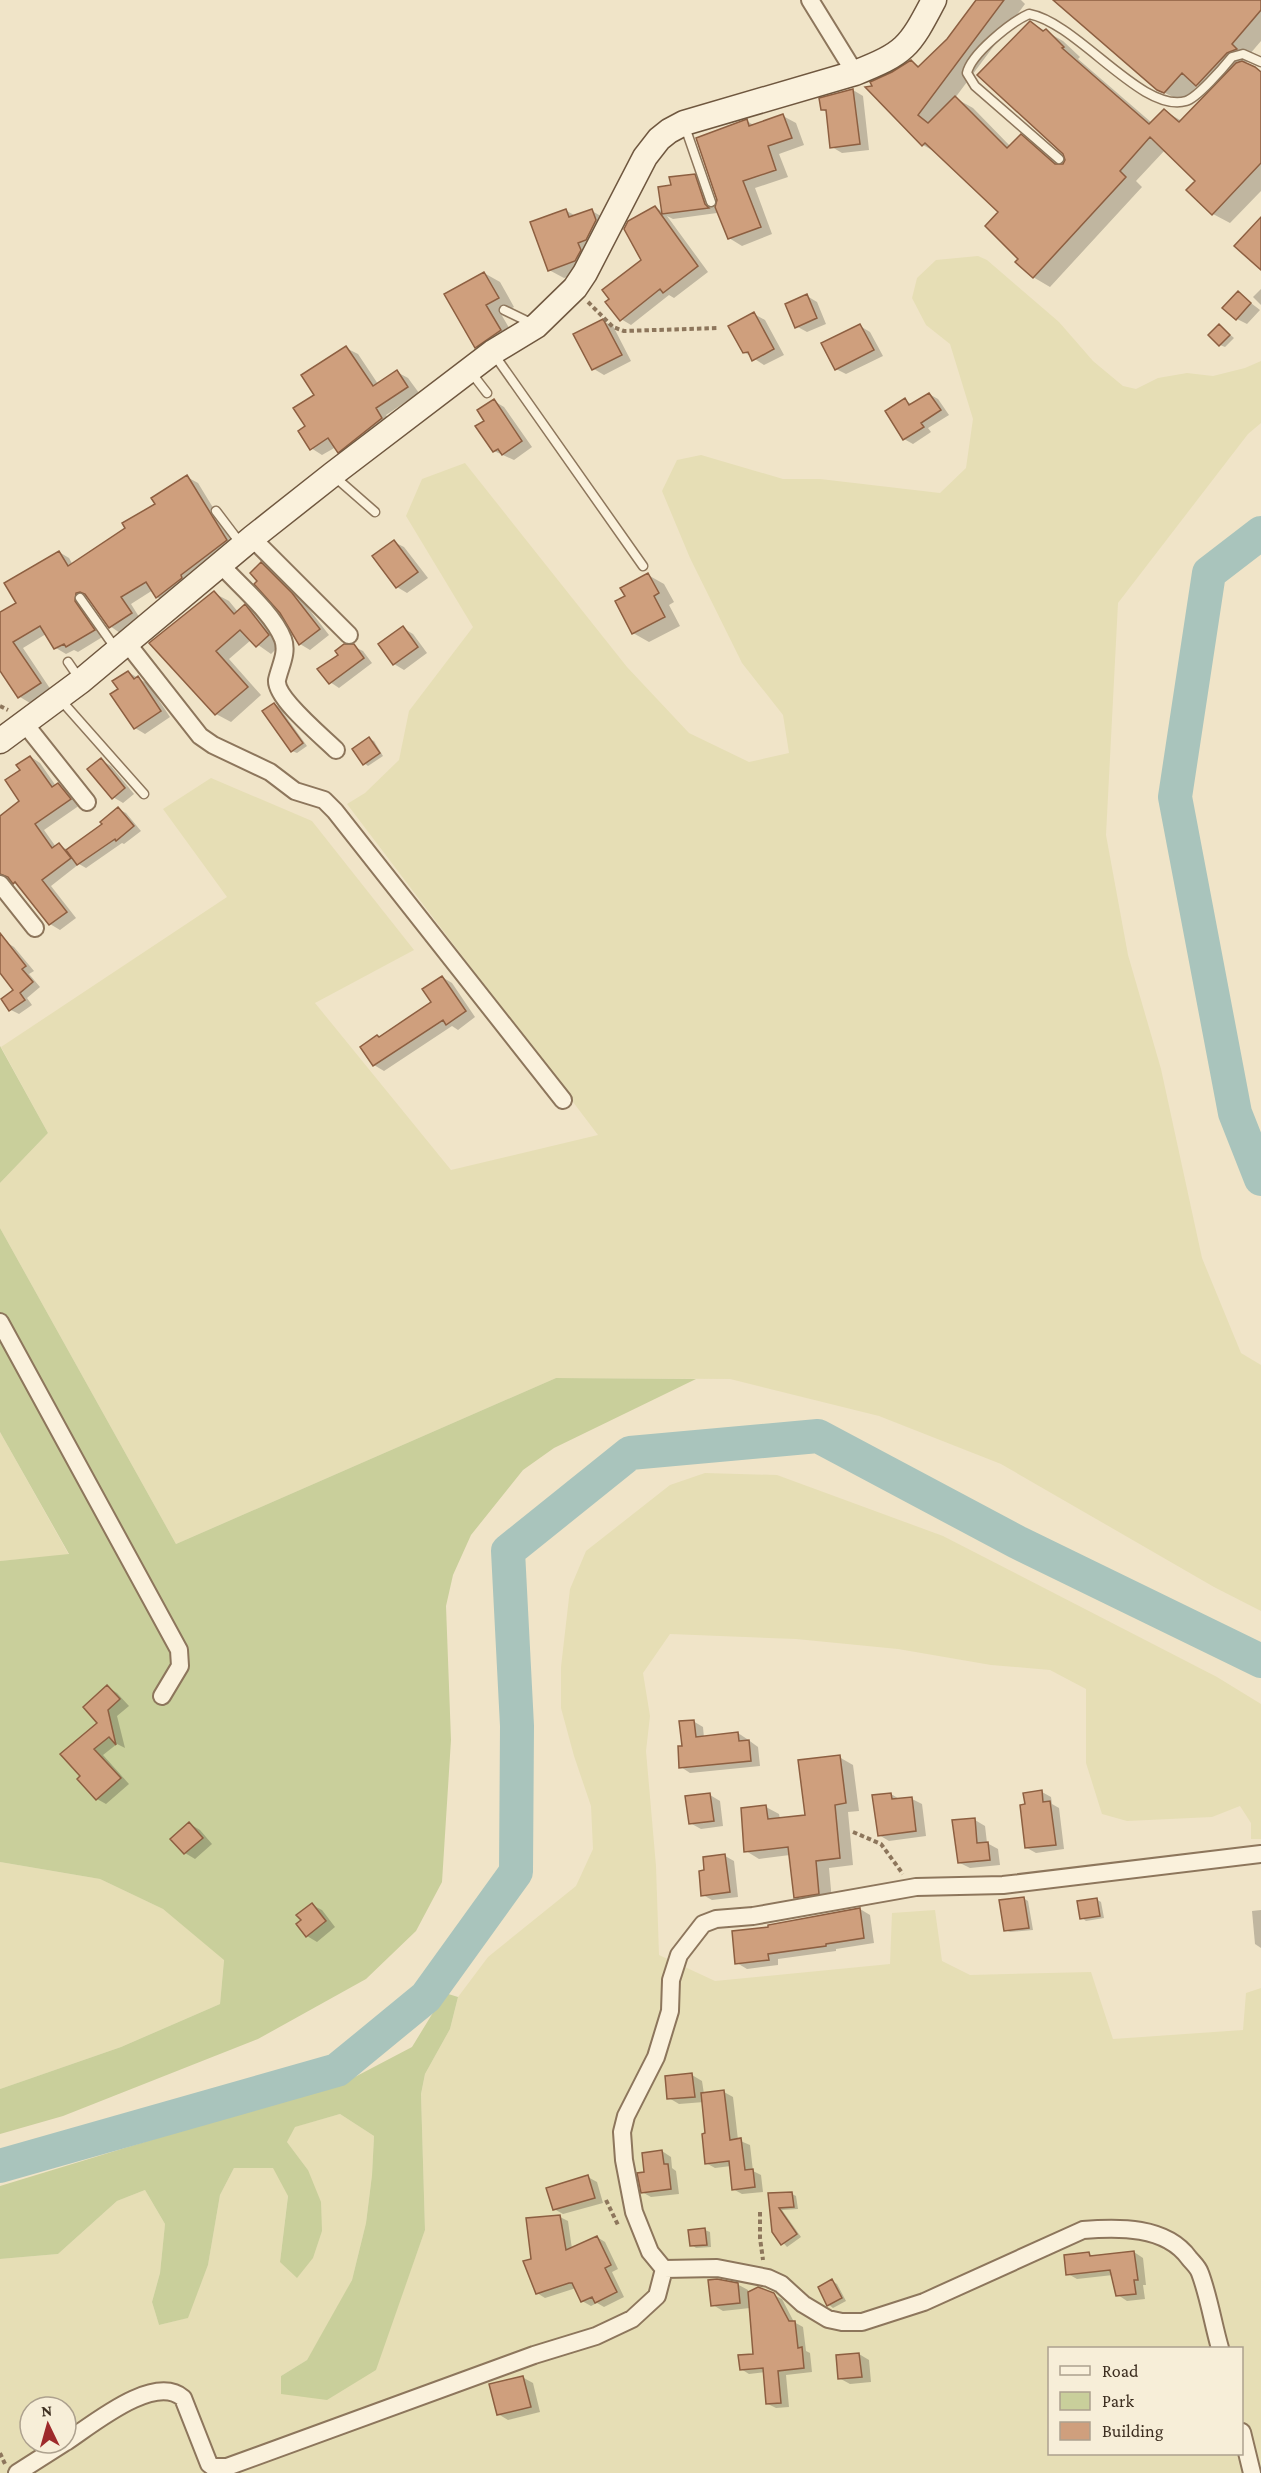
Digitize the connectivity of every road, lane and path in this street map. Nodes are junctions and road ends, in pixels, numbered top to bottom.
1 (810, 0) edge
2 (934, 0) edge
3 (1261, 62) edge
4 (855, 73) junction
5 (684, 123) junction
6 (1059, 159) dead end
7 (711, 202) dead end
8 (575, 288) junction
9 (504, 310) dead end
10 (536, 326) junction
11 (719, 328) dead end
12 (493, 352) junction
13 (470, 371) junction
14 (487, 393) dead end
15 (333, 474) junction
16 (216, 511) dead end
17 (375, 512) dead end
18 (247, 543) junction
19 (220, 564) junction
20 (643, 566) dead end
21 (80, 598) dead end
22 (349, 635) dead end
23 (123, 647) junction
24 (59, 698) junction
25 (25, 724) junction
26 (0, 741) edge
27 (336, 750) dead end
28 (144, 794) dead end
29 (87, 802) dead end
30 (0, 884) edge
31 (34, 928) dead end
32 (563, 1100) dead end
33 (0, 1323) edge
34 (162, 1696) dead end
35 (853, 1832) dead end
36 (1261, 1854) edge
37 (916, 1887) junction
38 (760, 2212) dead end
39 (664, 2269) junction
40 (768, 2278) junction
41 (1219, 2347) edge
42 (78, 2434) edge
43 (1243, 2436) edge
44 (45, 2455) edge
45 (17, 2473) edge
46 (1252, 2473) edge

1 - 4 street
2 - 4 street
3 - 6 lane
4 - 5 street
5 - 7 lane
5 - 8 street
8 - 10 street
8 - 11 path
9 - 10 lane
10 - 12 street
12 - 13 street
12 - 20 lane
13 - 14 lane
13 - 15 street
15 - 17 lane
15 - 18 street
16 - 18 lane
18 - 19 street
18 - 22 street
19 - 23 street
19 - 27 street
21 - 23 lane
23 - 24 street
23 - 32 street
24 - 25 street
24 - 28 lane
25 - 26 street
25 - 29 street
30 - 31 street
33 - 34 street
35 - 37 path
36 - 37 street
37 - 39 street
38 - 40 path
39 - 40 street
39 - 42 street
40 - 41 street
43 - 46 street
44 - 45 street

